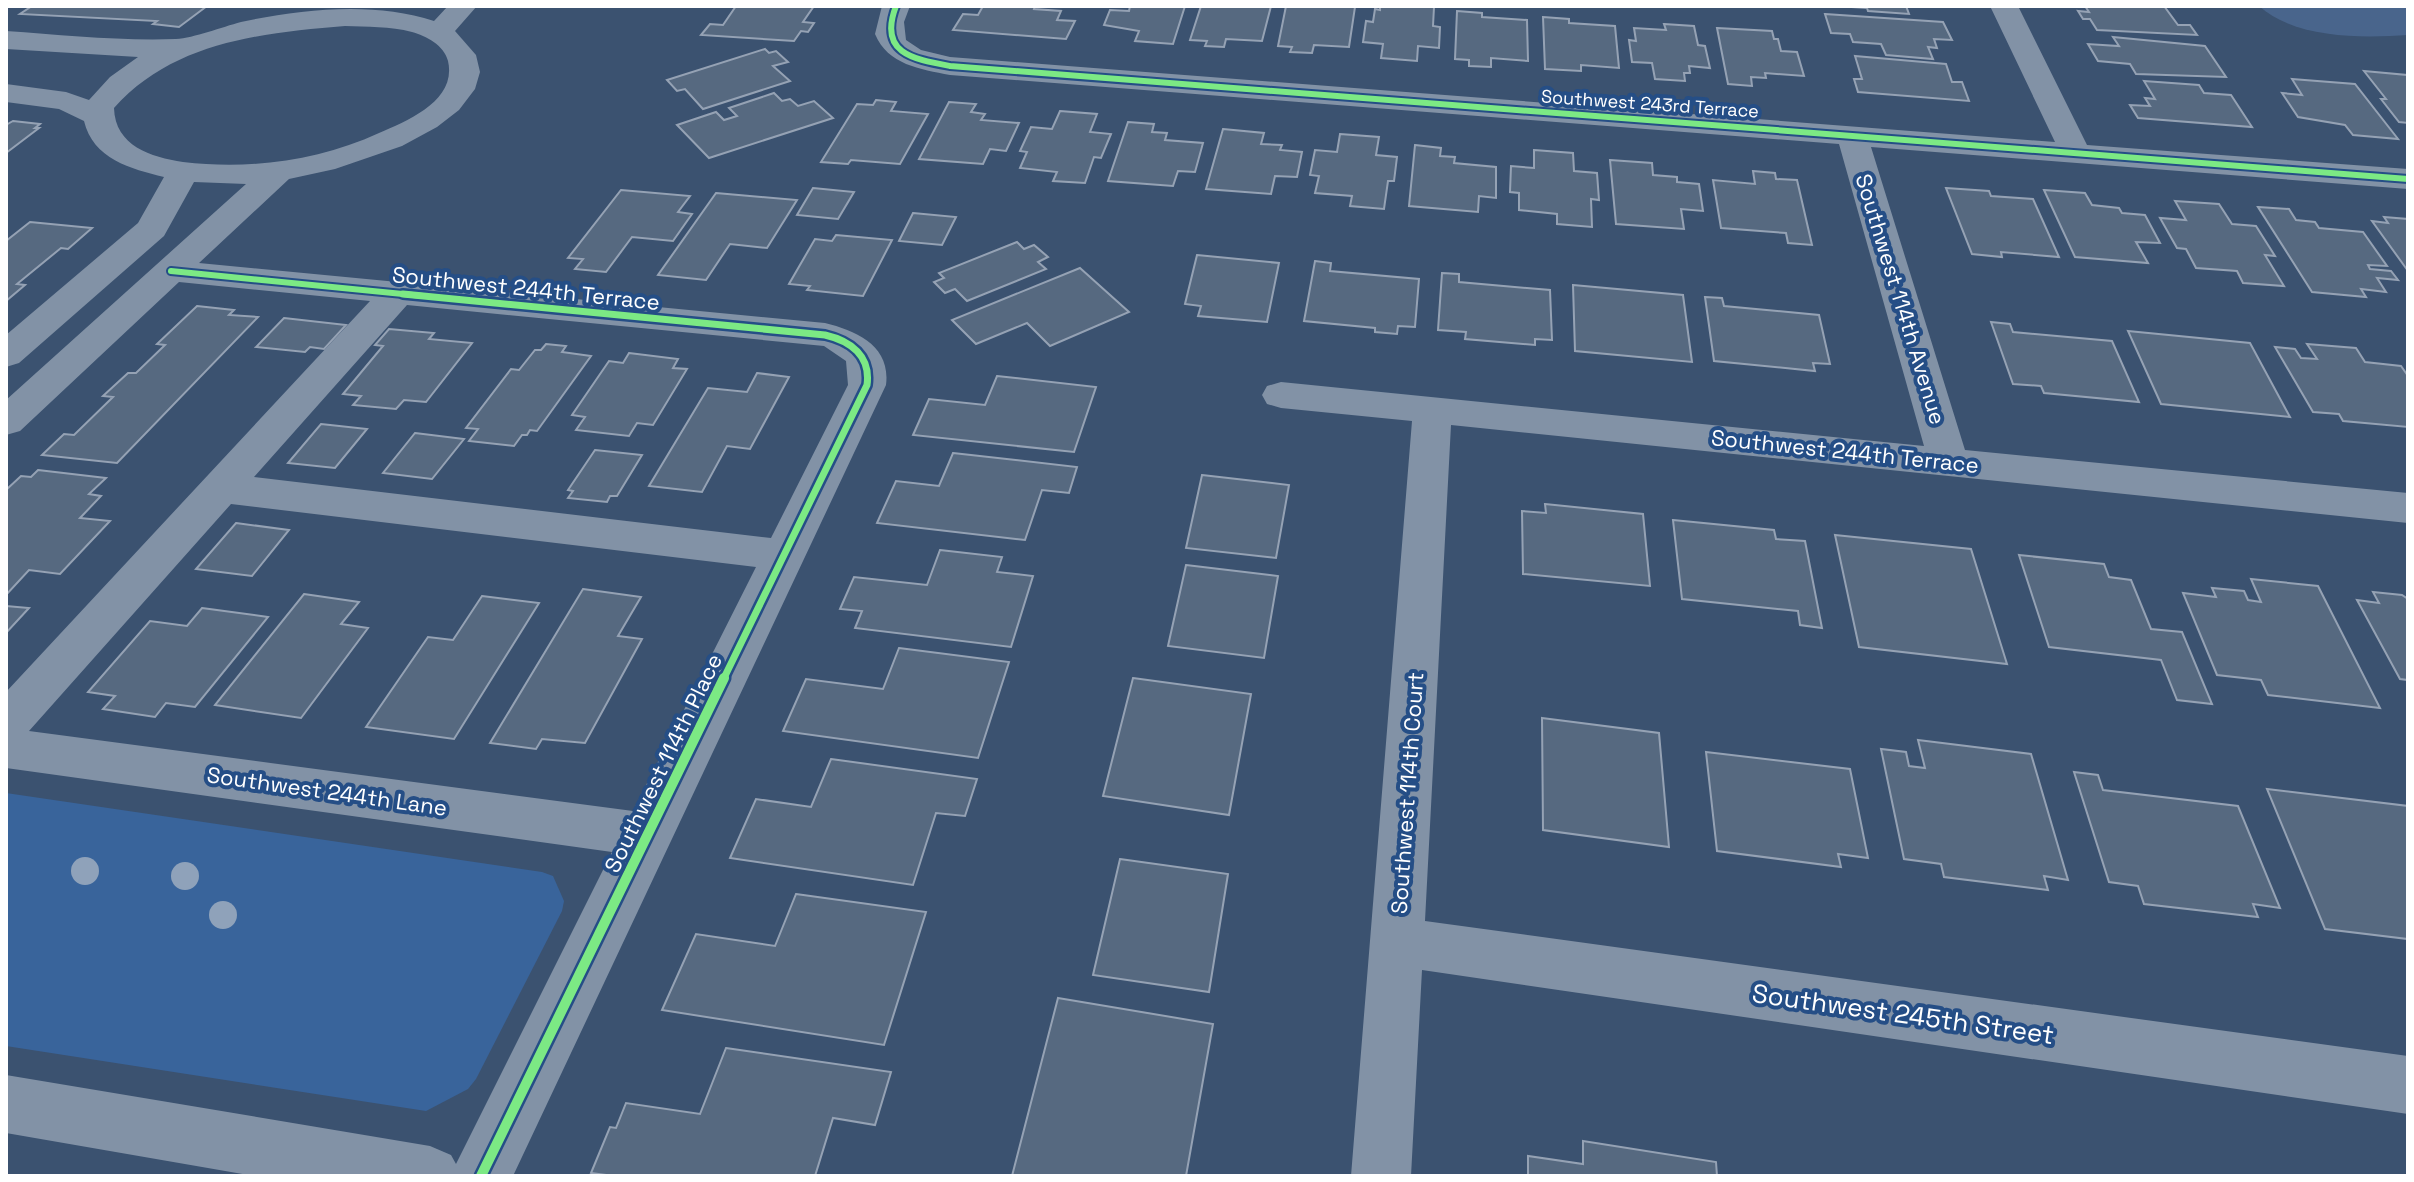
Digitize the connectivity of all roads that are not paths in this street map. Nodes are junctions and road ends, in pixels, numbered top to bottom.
1 (382, 6) edge
2 (463, 6) edge
3 (896, 6) edge
4 (2004, 6) edge
5 (345, 18) junction
6 (438, 33) junction
7 (6, 40) edge
8 (189, 46) junction
9 (6, 93) edge
10 (98, 116) junction
11 (1852, 136) junction
12 (2076, 154) junction
13 (184, 171) junction
14 (279, 171) junction
15 (2408, 179) edge
16 (171, 271) junction
17 (398, 293) junction
18 (6, 355) edge
19 (867, 363) joint
20 (1281, 395) dead end
21 (1432, 410) junction
22 (8, 418) edge
23 (1949, 462) junction
24 (221, 488) junction
25 (2408, 508) edge
26 (784, 555) junction
27 (6, 724) edge
28 (6, 748) edge
29 (647, 835) junction
30 (1398, 942) junction
31 (2408, 1085) edge
32 (6, 1104) edge
33 (430, 1176) edge
34 (481, 1176) edge
35 (1381, 1176) edge

1 - 5 street
2 - 6 street
3 - 11 street, Southwest 243rd Terrace
4 - 12 street
5 - 6 street
5 - 8 street
6 - 14 street
7 - 8 street
8 - 10 street
9 - 10 street
10 - 13 street
11 - 12 street, Southwest 243rd Terrace
11 - 23 street, Southwest 114th Avenue
12 - 15 street, Southwest 243rd Terrace
13 - 14 street
13 - 18 street
14 - 16 street
16 - 17 street, Southwest 244th Terrace
16 - 22 street
17 - 19 street, Southwest 244th Terrace
17 - 24 street
19 - 26 street, Southwest 114th Place
20 - 21 street, Southwest 244th Terrace
21 - 23 street, Southwest 244th Terrace
21 - 30 street, Southwest 114th Court
23 - 25 street, Southwest 244th Terrace
24 - 26 street
24 - 27 street
26 - 29 street, Southwest 114th Place
28 - 29 street, Southwest 244th Lane
29 - 34 street, Southwest 114th Place
30 - 31 street, Southwest 245th Street
30 - 35 street, Southwest 114th Court
32 - 33 street

